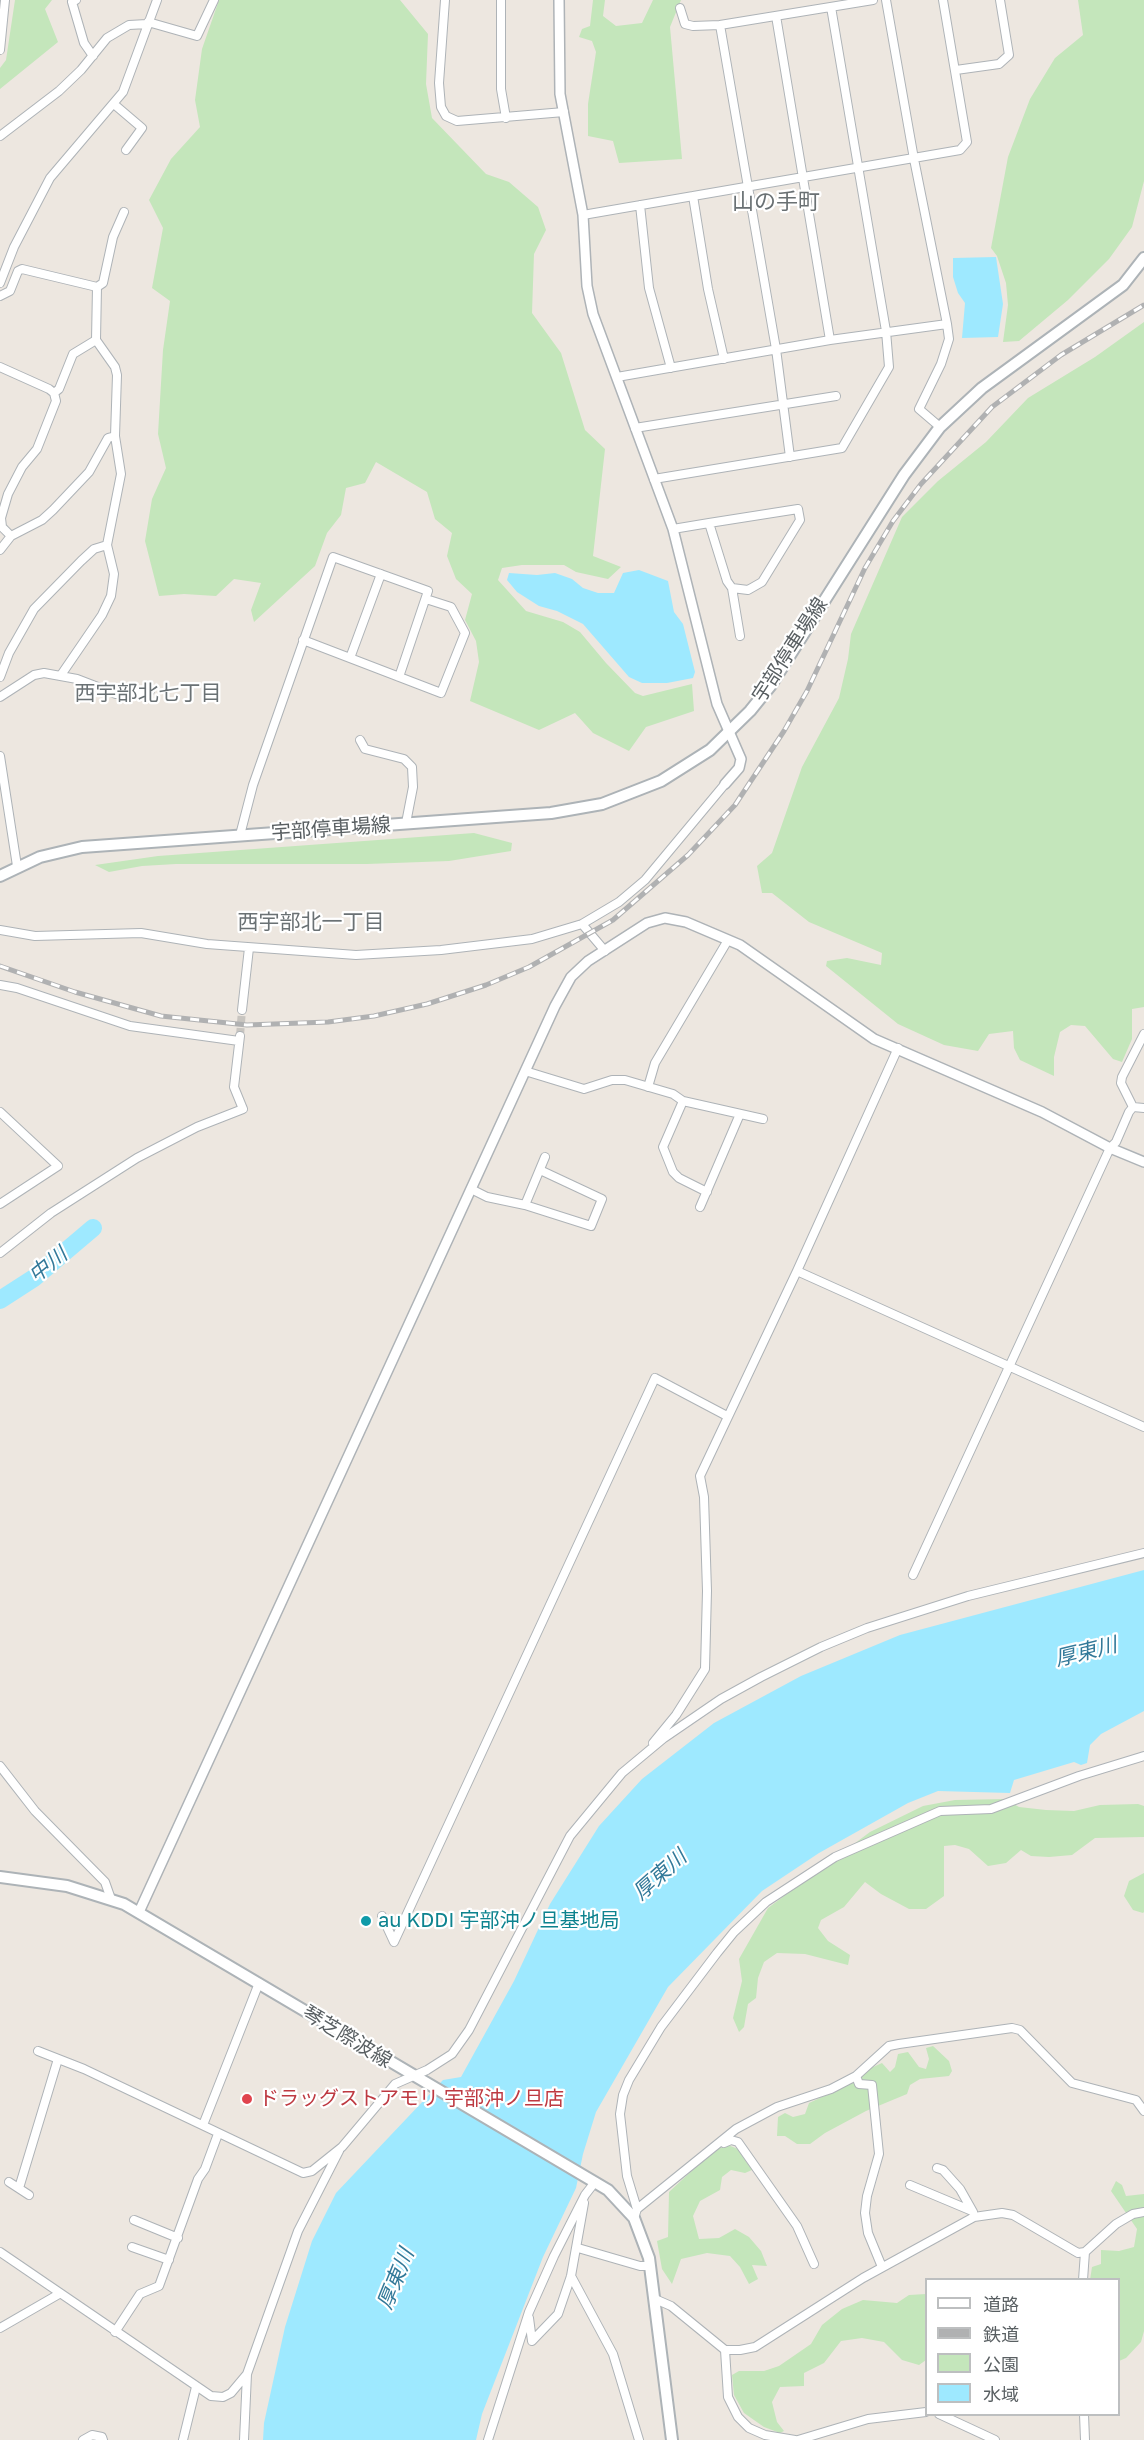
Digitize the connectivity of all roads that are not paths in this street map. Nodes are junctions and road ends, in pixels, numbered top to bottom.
1 (5, 0) edge
2 (157, 0) edge
3 (214, 0) edge
4 (445, 0) edge
5 (501, 0) edge
6 (559, 0) edge
7 (873, 0) edge
8 (886, 0) edge
9 (943, 0) edge
10 (1000, 0) edge
11 (73, 1) edge
12 (831, 7) junction
13 (680, 8) dead end
14 (776, 16) junction
15 (148, 23) junction
16 (720, 24) junction
17 (0, 50) edge
18 (93, 56) junction
19 (956, 70) junction
20 (115, 105) junction
21 (564, 112) junction
22 (506, 118) junction
23 (0, 136) edge
24 (126, 150) dead end
25 (914, 159) junction
26 (858, 169) junction
27 (802, 178) junction
28 (748, 187) junction
29 (693, 196) junction
30 (640, 205) junction
31 (124, 212) dead end
32 (583, 215) junction
33 (1144, 258) edge
34 (0, 283) edge
35 (97, 287) junction
36 (0, 296) edge
37 (947, 324) junction
38 (886, 332) junction
39 (96, 340) junction
40 (830, 340) junction
41 (776, 349) junction
42 (724, 359) junction
43 (0, 367) edge
44 (671, 368) junction
45 (617, 377) junction
46 (54, 393) junction
47 (836, 396) dead end
48 (784, 403) junction
49 (940, 427) junction
50 (635, 428) junction
51 (115, 436) junction
52 (790, 457) junction
53 (654, 479) junction
54 (708, 523) junction
55 (673, 530) junction
56 (11, 536) junction
57 (107, 545) junction
58 (0, 550) edge
59 (381, 574) junction
60 (732, 588) junction
61 (426, 599) junction
62 (740, 636) dead end
63 (303, 640) junction
64 (350, 658) junction
65 (61, 675) junction
66 (0, 677) edge
67 (399, 677) junction
68 (150, 691) dead end
69 (0, 697) edge
70 (729, 733) junction
71 (360, 740) dead end
72 (0, 756) edge
73 (725, 784) joint
74 (406, 823) junction
75 (240, 835) junction
76 (17, 866) junction
77 (0, 876) edge
78 (582, 924) junction
79 (0, 930) edge
80 (728, 940) junction
81 (249, 948) junction
82 (605, 951) junction
83 (0, 985) edge
84 (242, 1010) tunnel mouth
85 (1144, 1034) edge
86 (898, 1048) junction
87 (525, 1071) junction
88 (648, 1088) junction
89 (683, 1101) junction
90 (1133, 1107) junction
91 (1144, 1108) edge
92 (0, 1113) edge
93 (740, 1114) junction
94 (763, 1119) dead end
95 (1110, 1148) junction
96 (545, 1157) dead end
97 (1144, 1162) edge
98 (540, 1170) junction
99 (471, 1189) junction
100 (707, 1192) junction
101 (0, 1204) edge
102 (525, 1205) junction
103 (700, 1207) dead end
104 (0, 1253) edge
105 (797, 1271) junction
106 (1010, 1365) junction
107 (727, 1416) junction
108 (1144, 1427) edge
109 (1144, 1553) edge
110 (913, 1575) dead end
111 (650, 1749) junction
112 (1144, 1756) edge
113 (0, 1766) edge
114 (0, 1877) edge
115 (111, 1899) junction
116 (139, 1912) junction
117 (382, 1916) dead end
118 (259, 1983) junction
119 (38, 2051) dead end
120 (58, 2059) junction
121 (411, 2076) junction
122 (856, 2076) junction
123 (1144, 2111) edge
124 (203, 2126) junction
125 (218, 2134) junction
126 (717, 2144) junction
127 (342, 2147) junction
128 (937, 2168) dead end
129 (592, 2180) junction
130 (9, 2182) dead end
131 (910, 2185) dead end
132 (19, 2188) junction
133 (29, 2195) dead end
134 (585, 2195) junction
135 (1144, 2212) edge
136 (635, 2213) junction
137 (973, 2214) junction
138 (134, 2220) dead end
139 (178, 2238) junction
140 (132, 2247) dead end
141 (578, 2248) junction
142 (0, 2252) edge
143 (1085, 2252) junction
144 (170, 2260) junction
145 (814, 2264) dead end
146 (650, 2266) junction
147 (882, 2267) junction
148 (572, 2276) junction
149 (1083, 2278) edge
150 (59, 2294) junction
151 (655, 2299) junction
152 (529, 2312) junction
153 (0, 2328) edge
154 (115, 2332) junction
155 (725, 2350) junction
156 (247, 2374) junction
157 (196, 2387) junction
158 (925, 2412) edge
159 (941, 2416) edge
160 (1084, 2416) edge
161 (83, 2440) edge
162 (103, 2440) edge
163 (183, 2440) edge
164 (244, 2440) edge
165 (488, 2440) edge
166 (639, 2440) edge
167 (672, 2440) edge
168 (796, 2440) edge
169 (995, 2440) edge
170 (1085, 2440) edge

1 - 17 street
2 - 15 street
3 - 15 street
4 - 22 street
5 - 22 street
6 - 21 street
7 - 12 street
8 - 25 street
9 - 19 street
10 - 19 street
11 - 18 street
12 - 14 street
12 - 26 street
13 - 16 street
14 - 16 street
14 - 27 street
15 - 18 street
15 - 20 street
16 - 28 street
18 - 23 street
19 - 25 street
20 - 24 street
20 - 34 street
21 - 22 street
21 - 32 street
25 - 26 street
25 - 37 street
26 - 27 street
26 - 38 street
27 - 28 street
27 - 40 street
28 - 29 street
28 - 41 street
29 - 30 street
29 - 42 street
30 - 32 street
30 - 44 street
31 - 35 street
32 - 45 street
33 - 49 main road, 宇部停車場線
35 - 36 street
35 - 39 street
37 - 38 street
37 - 49 street
38 - 40 street
38 - 52 street
39 - 46 street
39 - 51 street
40 - 41 street
41 - 42 street
41 - 48 street
42 - 44 street
43 - 46 street
44 - 45 street
45 - 50 street
46 - 56 street
47 - 48 street
48 - 50 street
48 - 52 street
49 - 70 main road, 宇部停車場線
50 - 53 street
51 - 56 street
51 - 57 street
52 - 53 street
53 - 55 street
54 - 55 street
54 - 60 street
54 - 60 street
55 - 70 street
56 - 58 street
57 - 65 street
57 - 66 street
59 - 61 street
59 - 63 street
59 - 64 street
60 - 62 street
61 - 67 street
61 - 67 street
63 - 64 street
63 - 75 street
64 - 67 street
65 - 68 street
65 - 69 street
70 - 73 street
70 - 74 main road, 宇部停車場線
71 - 74 street
72 - 76 street
73 - 78 street
74 - 75 main road, 宇部停車場線
75 - 76 main road, 宇部停車場線
76 - 77 main road, 宇部停車場線
78 - 81 street
78 - 82 street
79 - 81 street
80 - 82 street
80 - 86 street
80 - 88 street
81 - 84 street
82 - 87 street
83 - 104 street
85 - 90 street
86 - 95 street
86 - 105 street
87 - 88 street
87 - 99 street
88 - 89 street
89 - 93 street
89 - 100 street
90 - 91 street
90 - 95 street
92 - 101 street
93 - 94 street
93 - 100 street
95 - 97 street
95 - 106 street
96 - 98 street
98 - 102 street
98 - 102 street
99 - 102 street
99 - 116 street
100 - 103 street
105 - 106 street
105 - 107 street
106 - 108 street
106 - 110 street
107 - 111 street
107 - 117 street
109 - 111 street
111 - 121 street
112 - 136 street
113 - 115 street
114 - 115 main road, 琴芝際波線
115 - 116 main road, 琴芝際波線
116 - 118 main road, 琴芝際波線
118 - 121 main road, 琴芝際波線
118 - 124 street
119 - 120 street
120 - 124 street
120 - 132 street
121 - 127 street
121 - 129 main road, 琴芝際波線
122 - 123 street
122 - 126 street
122 - 147 street
124 - 125 street
125 - 127 street
125 - 139 street
126 - 136 street
126 - 145 street
127 - 156 street
128 - 137 street
129 - 134 street
129 - 136 main road, 琴芝際波線
130 - 132 street
131 - 137 street
132 - 133 street
134 - 141 street
134 - 152 street
135 - 143 street
136 - 146 main road, 琴芝際波線
137 - 143 street
137 - 147 street
138 - 139 street
139 - 144 street
140 - 144 street
141 - 146 street
141 - 148 street
142 - 150 street
143 - 149 street
144 - 154 street
146 - 151 main road, 琴芝際波線
147 - 155 street
148 - 152 street
148 - 166 street
150 - 153 street
150 - 154 street
151 - 155 street
151 - 167 main road, 琴芝際波線
152 - 165 street
154 - 157 street
155 - 168 street
156 - 157 street
156 - 164 street
157 - 163 street
158 - 168 street
159 - 169 street
160 - 170 street
161 - 162 street

